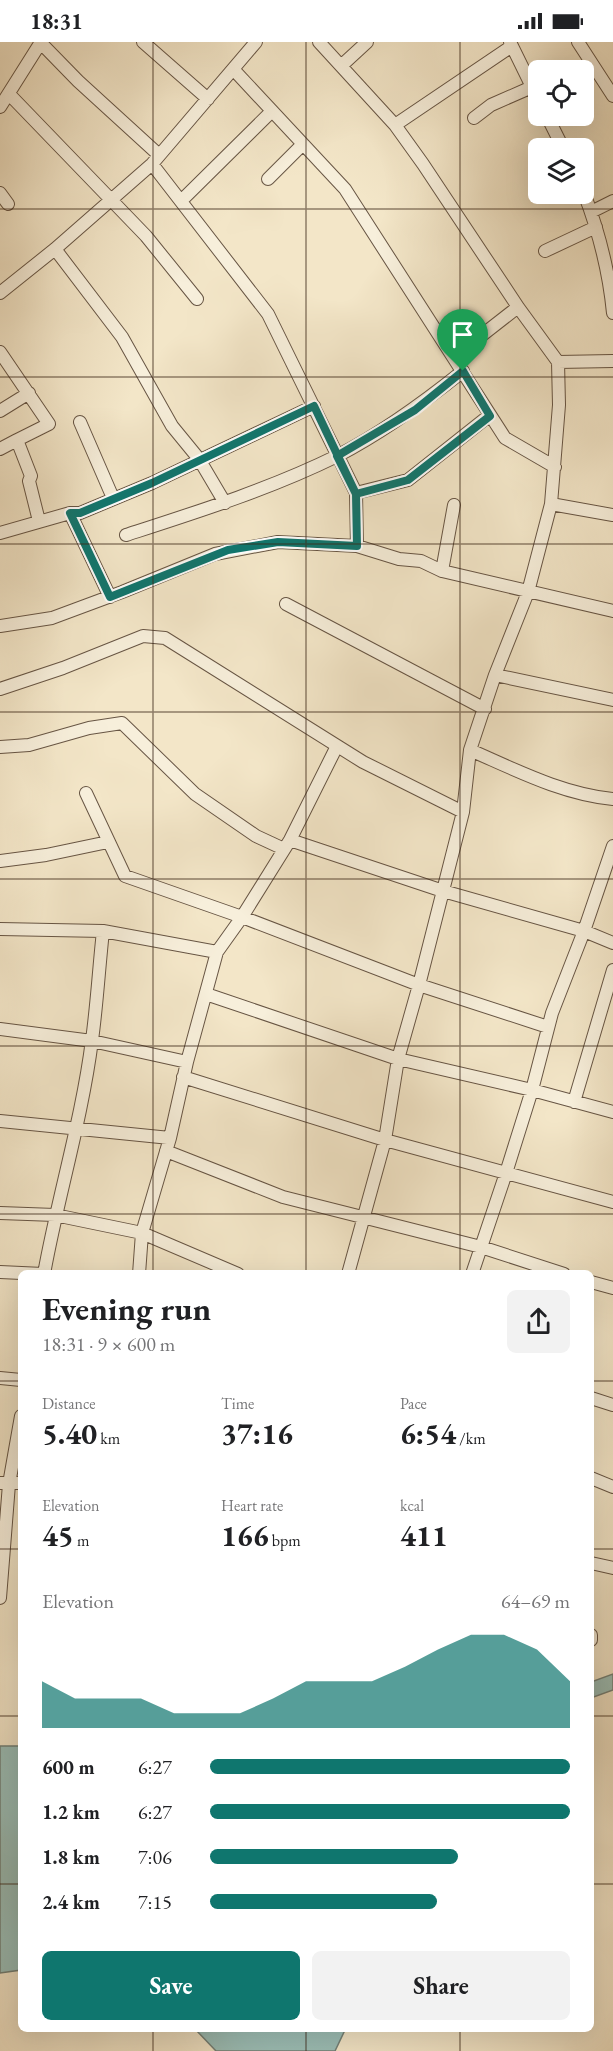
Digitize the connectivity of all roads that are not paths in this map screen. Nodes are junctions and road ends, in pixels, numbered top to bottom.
1 (41, 42) edge
2 (143, 42) edge
3 (256, 42) edge
4 (319, 42) edge
5 (367, 42) edge
6 (578, 42) edge
7 (511, 44) edge
8 (341, 66) junction
9 (233, 69) junction
10 (528, 79) edge
11 (528, 89) edge
12 (613, 96) edge
13 (208, 99) junction
14 (3, 102) edge
15 (272, 111) junction
16 (474, 118) dead end
17 (395, 125) junction
18 (303, 144) junction
19 (156, 159) junction
20 (268, 179) dead end
21 (0, 193) edge
22 (110, 201) junction
23 (181, 201) junction
24 (613, 201) edge
25 (8, 204) dead end
26 (588, 204) edge
27 (591, 212) junction
28 (596, 227) junction
29 (55, 249) junction
30 (545, 251) dead end
31 (0, 293) edge
32 (197, 299) dead end
33 (518, 307) junction
34 (613, 313) edge
35 (0, 352) edge
36 (453, 357) junction
37 (558, 362) junction
38 (613, 362) edge
39 (463, 371) junction
40 (29, 393) junction
41 (314, 406) junction
42 (0, 411) edge
43 (490, 416) junction
44 (80, 422) dead end
45 (17, 440) junction
46 (0, 449) edge
47 (337, 456) junction
48 (199, 459) junction
49 (555, 467) junction
50 (356, 494) junction
51 (113, 498) junction
52 (225, 503) junction
53 (552, 504) junction
54 (454, 505) dead end
55 (70, 513) junction
56 (613, 515) edge
57 (39, 521) junction
58 (0, 533) edge
59 (126, 535) dead end
60 (357, 546) junction
61 (442, 571) junction
62 (528, 592) junction
63 (110, 597) junction
64 (286, 604) dead end
65 (613, 611) edge
66 (0, 626) edge
67 (495, 675) junction
68 (0, 689) edge
69 (613, 700) edge
70 (485, 709) junction
71 (337, 746) junction
72 (0, 747) edge
73 (470, 750) junction
74 (87, 794) dead end
75 (613, 799) edge
76 (463, 812) junction
77 (108, 842) junction
78 (287, 844) junction
79 (613, 846) edge
80 (0, 861) edge
81 (442, 891) junction
82 (242, 917) junction
83 (0, 928) edge
84 (103, 931) junction
85 (584, 931) junction
86 (613, 943) edge
87 (217, 952) junction
88 (613, 970) edge
89 (419, 985) junction
90 (206, 994) junction
91 (548, 1027) junction
92 (0, 1029) edge
93 (92, 1041) junction
94 (398, 1059) junction
95 (187, 1062) junction
96 (183, 1077) junction
97 (532, 1090) junction
98 (574, 1102) junction
99 (613, 1112) edge
100 (0, 1121) edge
101 (76, 1128) junction
102 (170, 1138) junction
103 (385, 1140) junction
104 (166, 1151) junction
105 (506, 1173) junction
106 (613, 1202) edge
107 (0, 1213) edge
108 (55, 1215) junction
109 (365, 1217) junction
110 (142, 1233) junction
111 (481, 1247) junction
112 (45, 1270) edge
113 (139, 1270) edge
114 (229, 1270) edge
115 (349, 1270) edge
116 (473, 1270) edge
117 (552, 1270) edge
118 (0, 1272) edge
119 (18, 1273) edge
120 (594, 1283) edge
121 (613, 1288) edge
122 (0, 1378) edge
123 (18, 1380) edge
124 (594, 1399) edge
125 (613, 1406) edge
126 (18, 1447) edge
127 (594, 1479) edge
128 (10, 1483) edge
129 (613, 1487) edge
130 (594, 1564) edge
131 (613, 1568) edge
132 (1, 1575) edge
133 (0, 1598) edge

1 - 14 street
1 - 19 street
2 - 13 street
3 - 9 street
4 - 8 street
5 - 8 street
6 - 12 street
7 - 10 street
7 - 17 street
8 - 17 street
9 - 13 street
9 - 15 street
11 - 16 street
13 - 19 street
14 - 22 street
15 - 18 street
15 - 23 street
17 - 33 street
18 - 20 street
18 - 36 street
19 - 22 street
19 - 23 street
21 - 25 street
22 - 29 street
22 - 32 street
23 - 41 street
24 - 27 street
26 - 27 street
27 - 28 street
28 - 30 street
28 - 34 street
29 - 31 street
29 - 48 street
33 - 36 street
33 - 37 street
35 - 40 street
36 - 39 street
37 - 38 street
37 - 49 street
39 - 43 street
39 - 47 street
40 - 42 street
40 - 45 street
41 - 47 street
41 - 48 street
43 - 49 street
43 - 50 street
44 - 51 street
45 - 46 street
45 - 57 street
47 - 50 street
47 - 52 street
48 - 51 street
48 - 52 street
49 - 53 street
50 - 60 street
51 - 55 street
52 - 59 street
53 - 56 street
53 - 62 street
54 - 61 street
55 - 57 street
55 - 63 street
57 - 58 street
60 - 61 street
60 - 63 street
61 - 62 street
62 - 65 street
62 - 67 street
63 - 66 street
64 - 70 street
67 - 69 street
67 - 70 street
68 - 71 street
70 - 73 street
71 - 76 street
71 - 78 street
72 - 78 street
73 - 75 street
73 - 76 street
74 - 77 street
76 - 81 street
77 - 80 street
77 - 82 street
78 - 81 street
78 - 82 street
79 - 85 street
81 - 85 street
81 - 89 street
82 - 87 street
82 - 89 street
83 - 84 street
84 - 87 street
84 - 93 street
85 - 86 street
85 - 91 street
87 - 90 street
88 - 98 street
89 - 91 street
89 - 94 street
90 - 94 street
90 - 95 street
91 - 97 street
92 - 93 street
93 - 95 street
93 - 101 street
94 - 97 street
94 - 103 street
95 - 96 street
96 - 102 street
96 - 103 street
97 - 98 street
97 - 105 street
98 - 99 street
100 - 101 street
101 - 102 street
101 - 108 street
102 - 104 street
103 - 105 street
103 - 109 street
104 - 109 street
104 - 110 street
105 - 106 street
105 - 111 street
107 - 108 street
108 - 110 street
108 - 112 street
109 - 111 street
109 - 115 street
110 - 113 street
110 - 114 street
111 - 116 street
111 - 117 street
118 - 119 street
120 - 121 street
122 - 123 street
124 - 125 street
126 - 128 street
127 - 129 street
128 - 132 street
130 - 131 street
132 - 133 street

